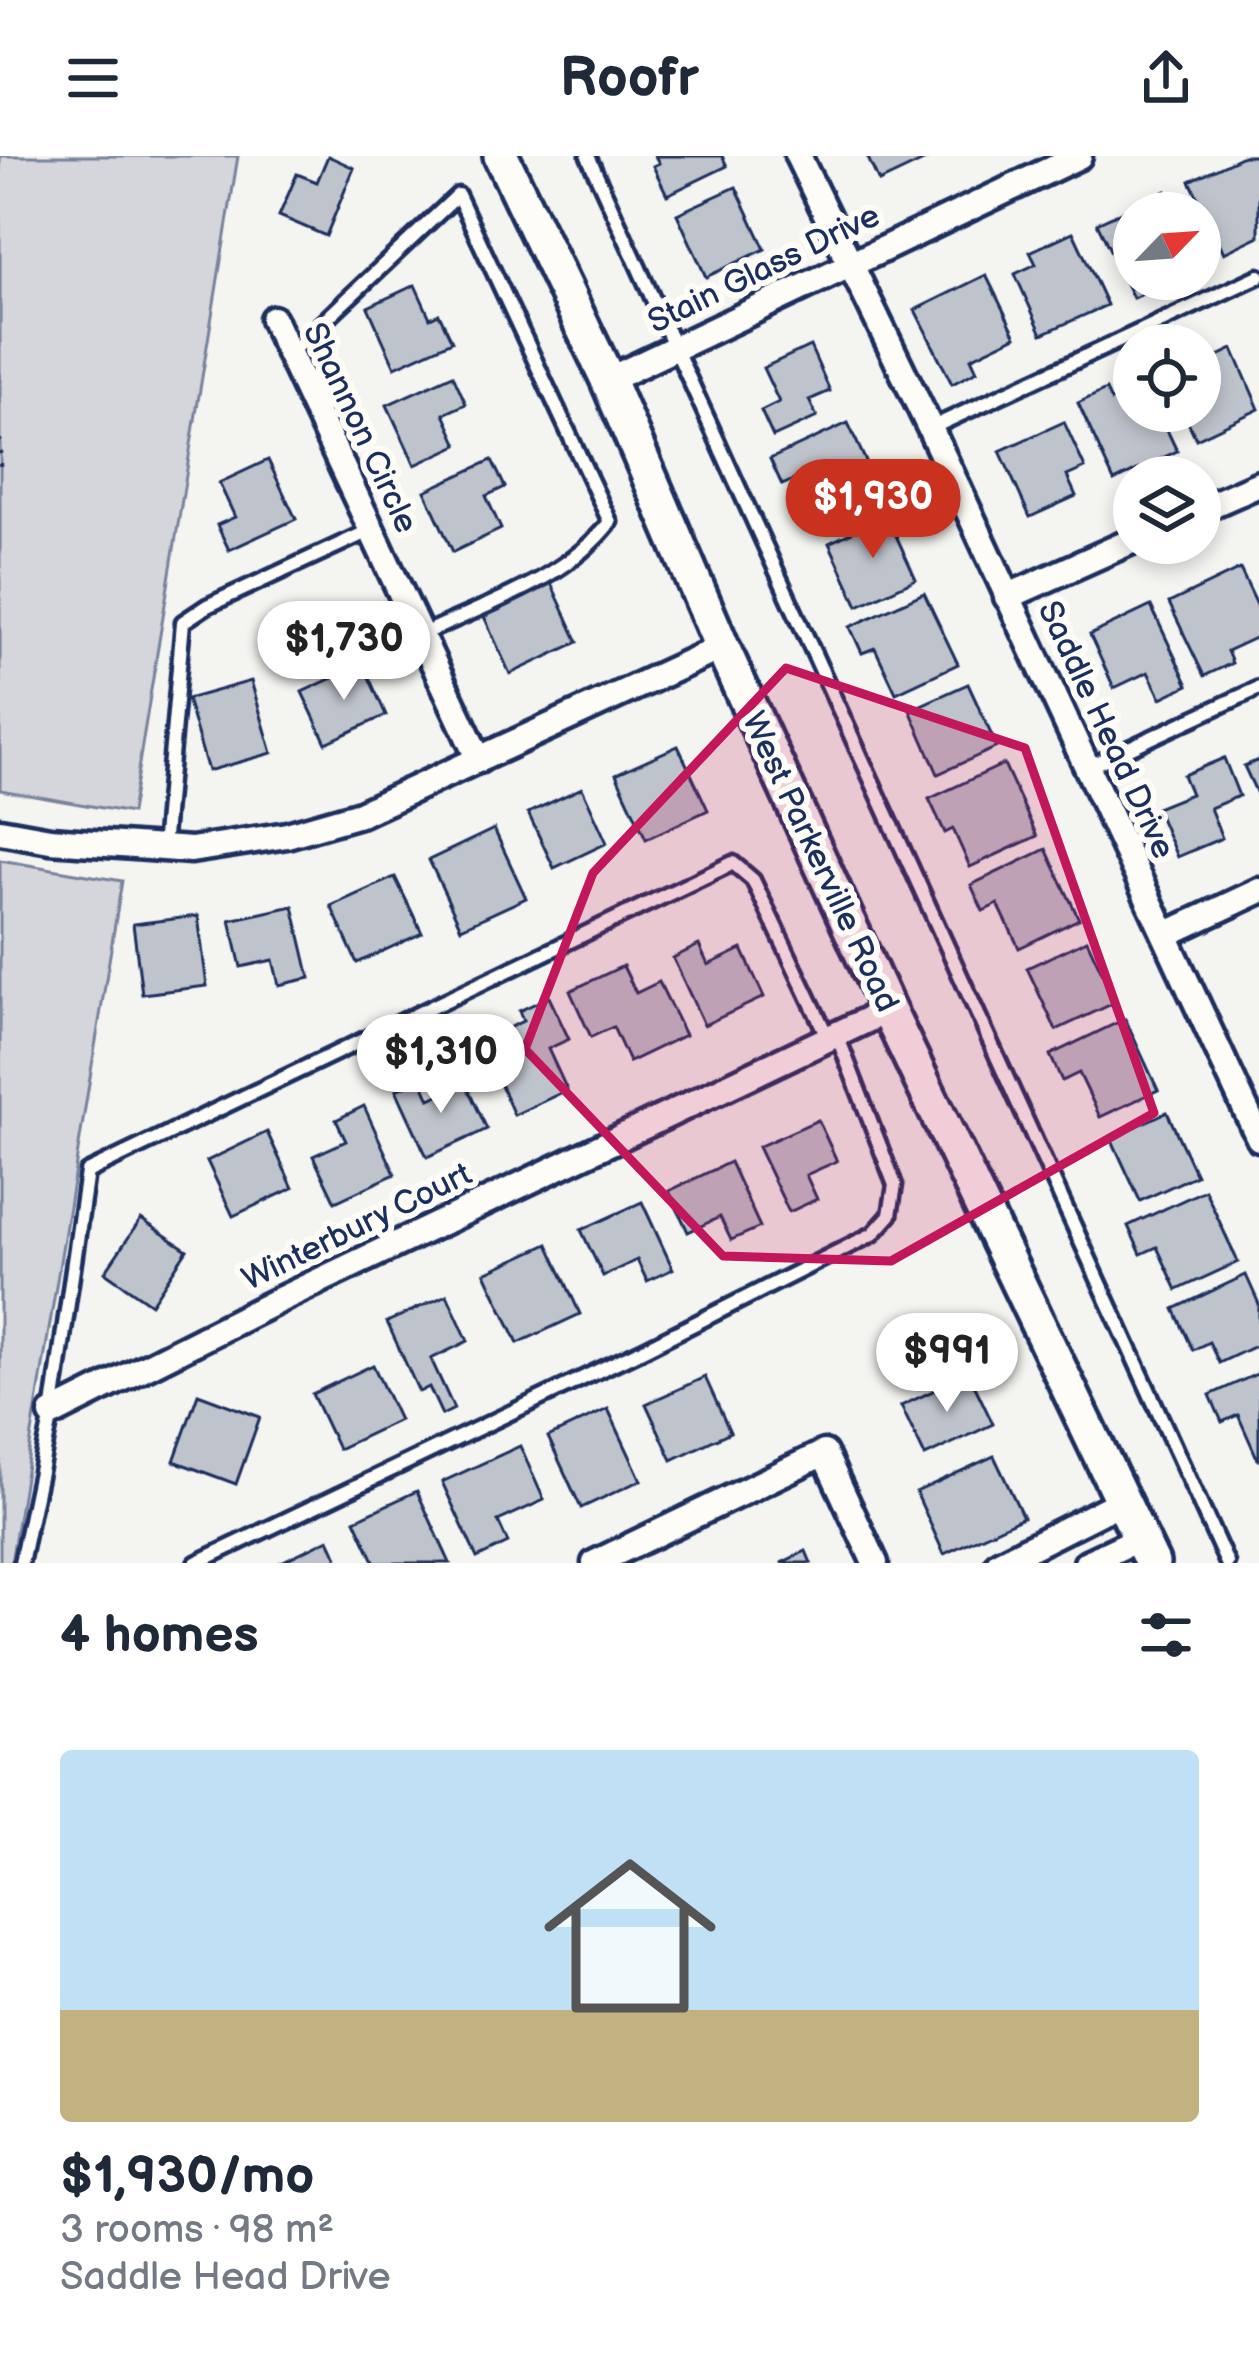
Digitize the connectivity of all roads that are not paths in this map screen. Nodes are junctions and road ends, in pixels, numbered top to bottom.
1 (501, 156) edge
2 (588, 156) edge
3 (798, 156) edge
4 (1079, 156) edge
5 (849, 264) junction
6 (1259, 276) edge
7 (273, 319) dead end
8 (677, 348) junction
9 (289, 354) junction
10 (608, 380) junction
11 (930, 428) junction
12 (1259, 484) edge
13 (1221, 501) edge
14 (371, 530) junction
15 (1113, 549) edge
16 (1007, 597) junction
17 (421, 635) junction
18 (722, 647) junction
19 (1259, 688) edge
20 (479, 760) junction
21 (1085, 768) junction
22 (0, 831) edge
23 (163, 848) junction
24 (1259, 891) edge
25 (1167, 934) junction
26 (888, 1010) junction
27 (832, 1036) junction
28 (1252, 1103) edge
29 (1259, 1138) edge
30 (52, 1414) junction
31 (1122, 1501) junction
32 (1146, 1551) edge
33 (21, 1563) edge
34 (196, 1563) edge
35 (595, 1563) edge
36 (875, 1563) edge
37 (999, 1563) edge
38 (1087, 1563) edge
39 (1227, 1563) edge

1 - 10 main road, West Parkerville Road
2 - 8 lane
3 - 5 street, Saddle Head Drive
4 - 5 street, Stain Glass Drive
5 - 8 street, Stain Glass Drive
5 - 11 street, Saddle Head Drive
6 - 11 lane
7 - 9 street, Shannon Circle
8 - 10 street, Stain Glass Drive
8 - 39 lane
9 - 14 street, Shannon Circle
9 - 17 lane
10 - 18 main road, West Parkerville Road
11 - 16 street, Saddle Head Drive
12 - 13 street
14 - 17 street, Shannon Circle
14 - 23 lane
15 - 16 street
16 - 21 street, Saddle Head Drive
17 - 20 street, Shannon Circle
18 - 20 street
18 - 26 main road, West Parkerville Road
19 - 21 lane
20 - 23 street
21 - 25 street, Saddle Head Drive
22 - 23 street
24 - 25 street
25 - 28 street, Saddle Head Drive
26 - 27 street, Winterbury Court
26 - 31 main road, West Parkerville Road
27 - 30 street, Winterbury Court
27 - 30 lane
27 - 34 lane
28 - 29 street, Saddle Head Drive
30 - 33 lane
31 - 32 main road, West Parkerville Road
31 - 37 street
32 - 38 street
35 - 36 street

